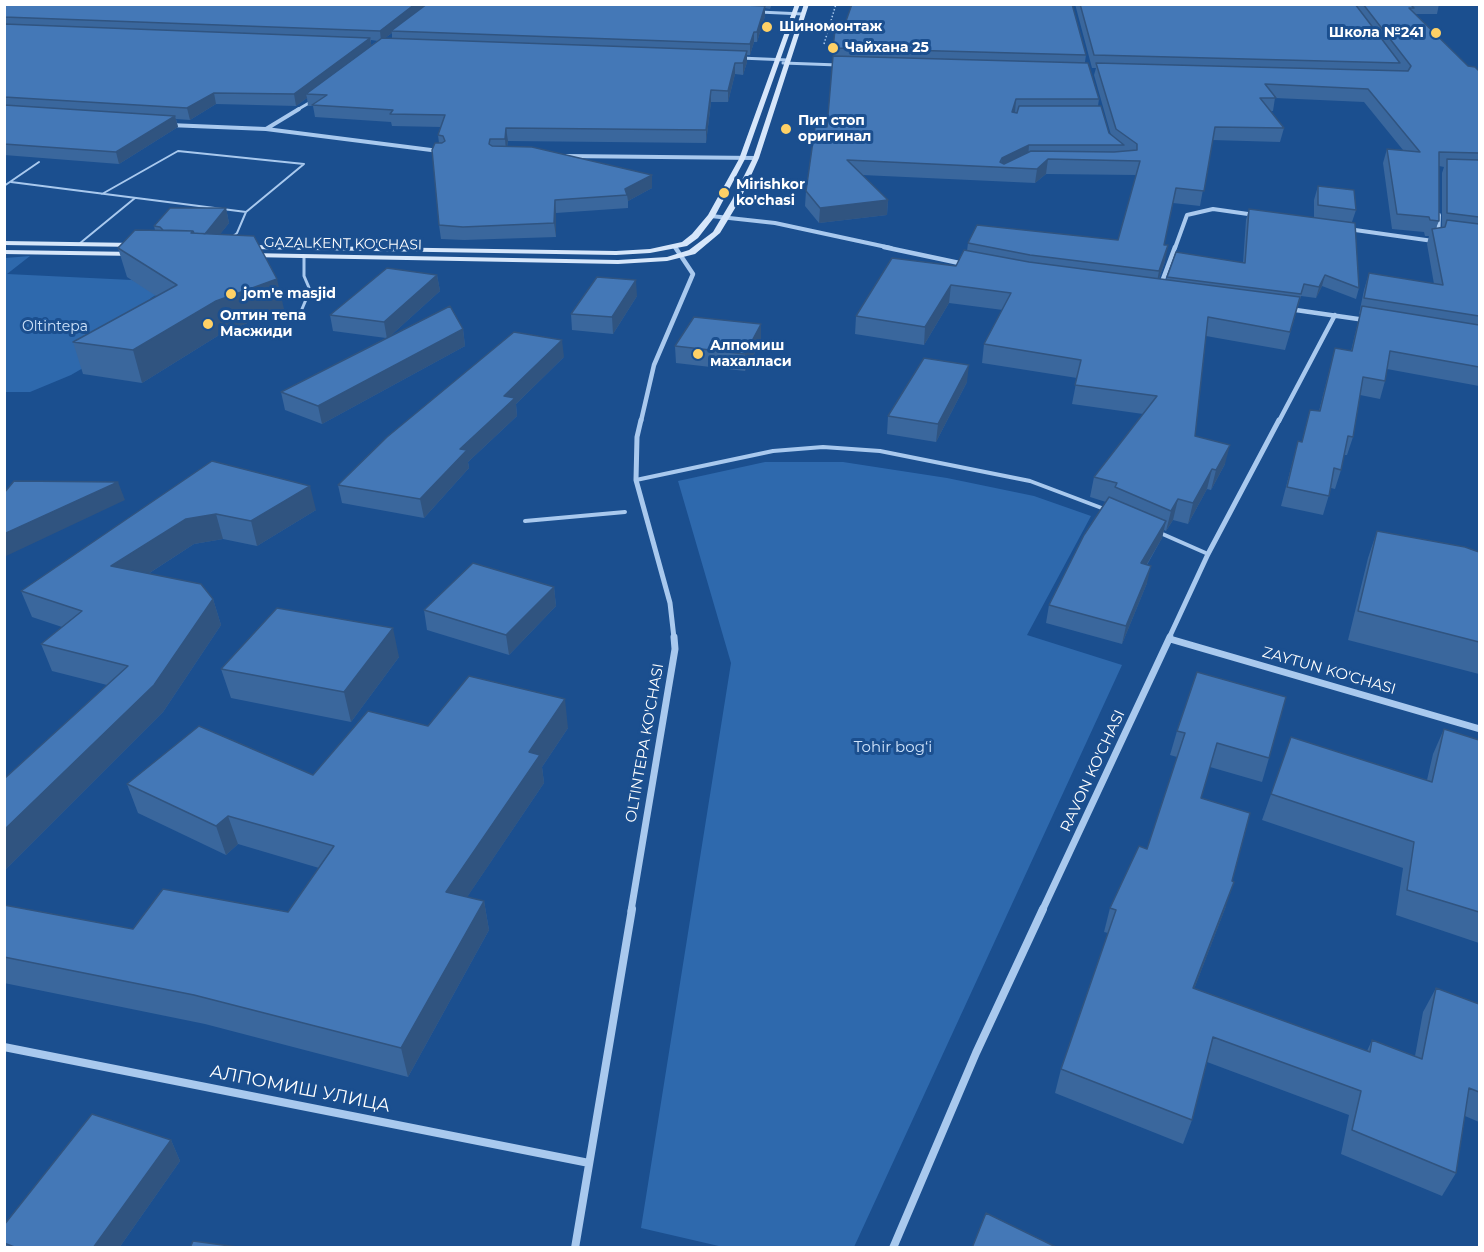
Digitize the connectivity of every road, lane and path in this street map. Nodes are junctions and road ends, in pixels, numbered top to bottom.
1 (798, 4) edge
2 (807, 4) edge
3 (836, 4) edge
4 (757, 12) edge
5 (795, 14) junction
6 (803, 14) junction
7 (735, 58) edge
8 (777, 61) junction
9 (788, 62) junction
10 (818, 64) junction
11 (842, 65) edge
12 (318, 96) edge
13 (165, 124) edge
14 (266, 129) junction
15 (443, 152) edge
16 (554, 156) edge
17 (756, 158) junction
18 (742, 159) junction
19 (39, 162) edge
20 (11, 182) junction
21 (4, 186) edge
22 (102, 194) junction
23 (135, 198) junction
24 (1438, 210) edge
25 (246, 213) junction
26 (711, 216) junction
27 (1260, 216) edge
28 (726, 217) junction
29 (1341, 228) edge
30 (4, 243) edge
31 (79, 244) junction
32 (675, 247) junction
33 (234, 248) junction
34 (4, 252) edge
35 (304, 256) junction
36 (681, 256) junction
37 (968, 265) edge
38 (1159, 291) edge
39 (302, 309) dead end
40 (1288, 309) edge
41 (1335, 315) junction
42 (1368, 320) edge
43 (636, 480) junction
44 (625, 512) dead end
45 (1112, 512) edge
46 (525, 521) dead end
47 (1155, 530) edge
48 (1208, 554) junction
49 (1170, 639) junction
50 (1479, 729) edge
51 (4, 1047) edge
52 (589, 1163) junction
53 (575, 1248) edge
54 (893, 1248) edge

1 - 5 main road
2 - 6 main road
3 - 10 path
4 - 5 street
5 - 6 street
5 - 8 main road
6 - 9 main road
7 - 8 street
8 - 9 street
8 - 18 main road
9 - 10 street
9 - 17 main road
10 - 11 street
12 - 14 street
13 - 14 street
14 - 15 street
16 - 18 street
17 - 18 street
17 - 28 main road
18 - 26 main road
19 - 20 lane
20 - 21 lane
20 - 22 lane
22 - 23 lane
22 - 25 lane
23 - 25 lane
23 - 31 lane
24 - 29 street
25 - 33 lane
26 - 28 street
26 - 32 main road
27 - 38 street
28 - 36 main road
28 - 37 street
30 - 31 main road
31 - 34 main road
32 - 33 main road, GAZALKENT KO'CHASI
32 - 36 street, OLTINTEPA KO'CHASI
33 - 35 main road, GAZALKENT KO'CHASI
35 - 36 main road, GAZALKENT KO'CHASI
35 - 39 lane
36 - 43 street, OLTINTEPA KO'CHASI
40 - 41 street
41 - 42 street
41 - 48 street, RAVON KO'CHASI
43 - 45 lane
43 - 52 street, OLTINTEPA KO'CHASI
44 - 46 lane
47 - 48 lane
48 - 49 street, RAVON KO'CHASI
49 - 50 street, ZAYTUN KO'CHASI
49 - 54 street, RAVON KO'CHASI
51 - 52 street, АЛПОМИШ УЛИЦА
52 - 53 street, OLTINTEPA KO'CHASI

